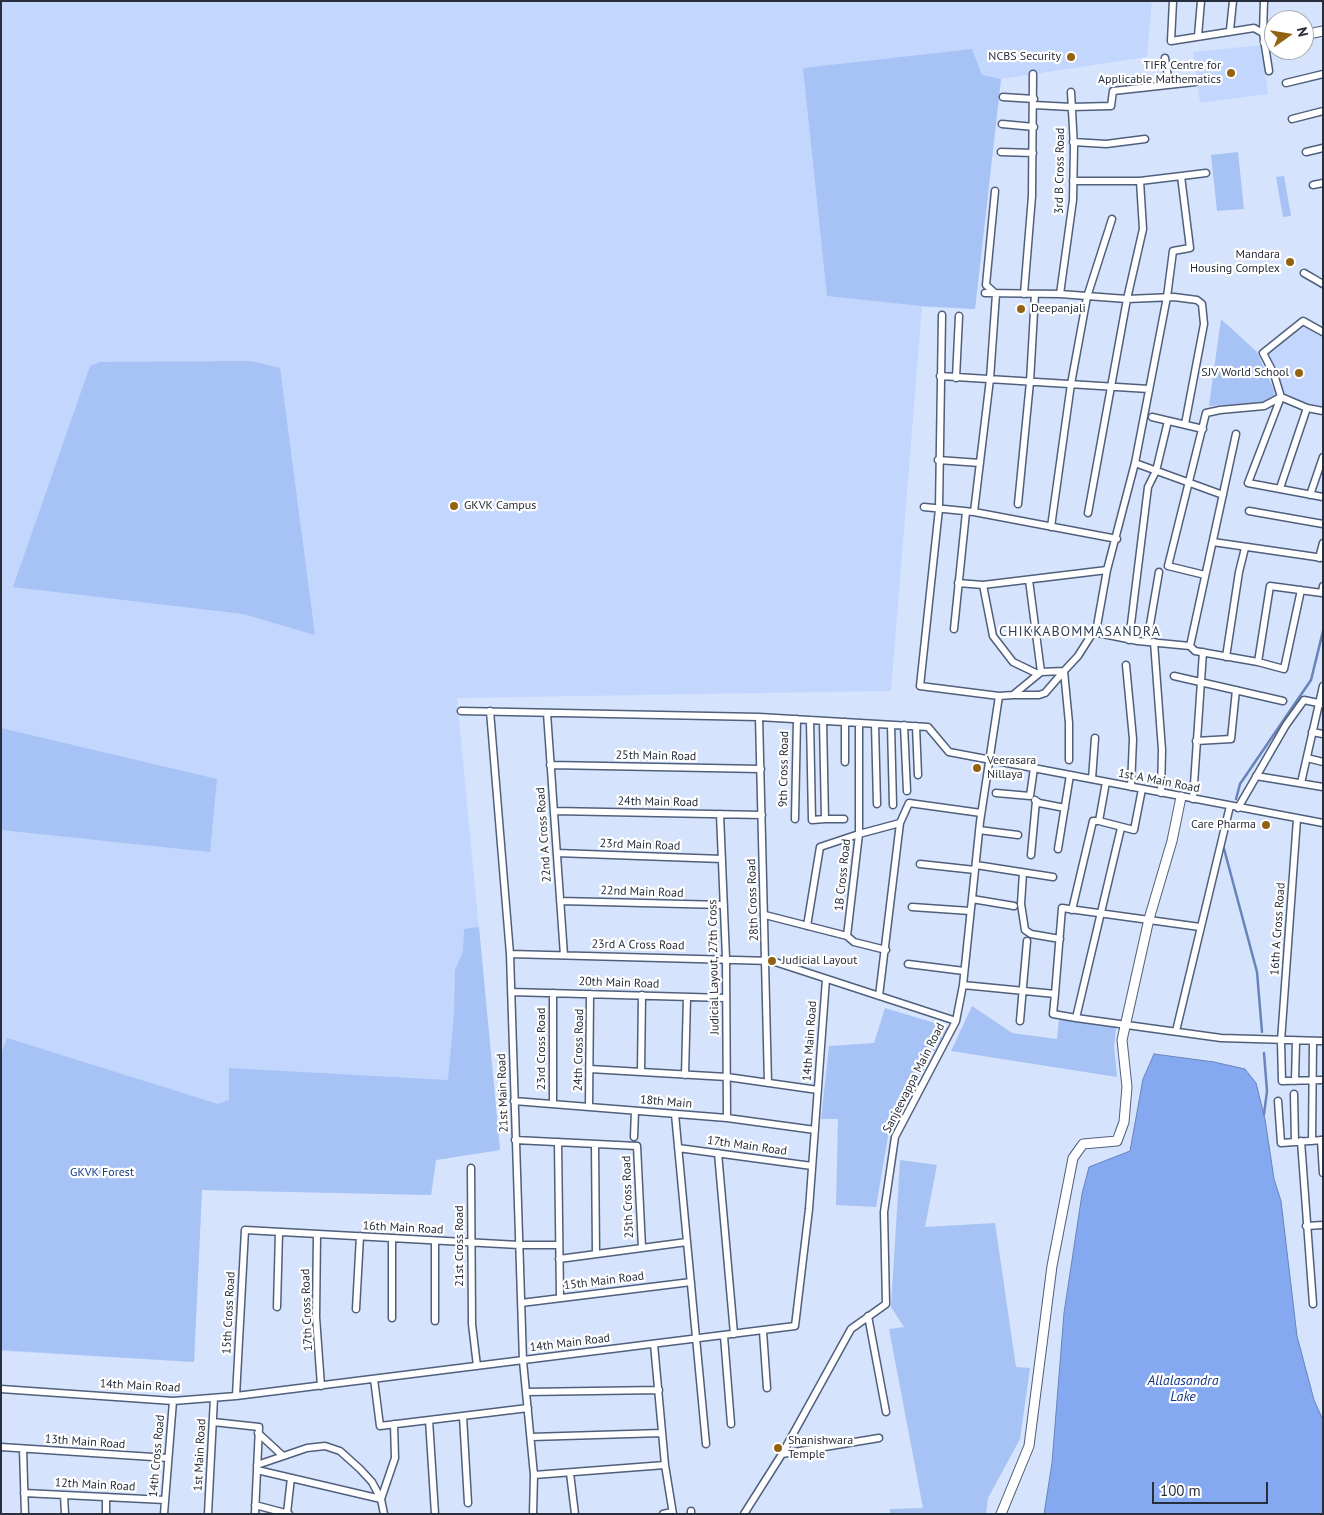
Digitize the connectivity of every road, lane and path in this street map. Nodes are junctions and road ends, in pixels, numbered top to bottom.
1 (1173, 1) edge
2 (1201, 1) edge
3 (1233, 1) edge
4 (1230, 30) junction
5 (1198, 36) junction
6 (1264, 36) edge
7 (1165, 58) dead end
8 (1268, 60) edge
9 (1269, 71) dead end
10 (1033, 74) dead end
11 (1323, 74) edge
12 (1195, 82) dead end
13 (1286, 83) dead end
14 (1169, 84) junction
15 (1070, 92) dead end
16 (1003, 98) dead end
17 (1034, 102) junction
18 (1071, 107) junction
19 (1323, 112) edge
20 (1292, 118) dead end
21 (1002, 124) dead end
22 (1034, 127) junction
23 (1145, 140) dead end
24 (1073, 142) junction
25 (1323, 148) edge
26 (1001, 152) dead end
27 (1306, 152) dead end
28 (1033, 153) junction
29 (1206, 173) dead end
30 (1181, 176) junction
31 (1073, 181) junction
32 (1140, 181) junction
33 (1323, 183) edge
34 (1314, 184) dead end
35 (995, 191) dead end
36 (1112, 219) dead end
37 (1304, 274) dead end
38 (1323, 284) edge
39 (986, 293) dead end
40 (996, 294) junction
41 (1024, 294) junction
42 (1035, 294) junction
43 (1060, 294) junction
44 (1087, 297) junction
45 (1167, 297) junction
46 (1127, 299) junction
47 (942, 315) dead end
48 (959, 316) dead end
49 (1323, 332) edge
50 (940, 376) junction
51 (956, 378) junction
52 (990, 379) junction
53 (1030, 382) junction
54 (1072, 384) junction
55 (1110, 386) junction
56 (1149, 389) junction
57 (1281, 398) junction
58 (1307, 408) junction
59 (1323, 411) edge
60 (1152, 417) dead end
61 (1168, 420) junction
62 (1185, 424) junction
63 (1203, 429) junction
64 (1236, 434) dead end
65 (1323, 457) edge
66 (938, 460) junction
67 (980, 463) junction
68 (1135, 463) junction
69 (1156, 471) junction
70 (1189, 484) junction
71 (1280, 488) junction
72 (1310, 494) junction
73 (1223, 495) junction
74 (1323, 497) edge
75 (1018, 504) dead end
76 (924, 507) dead end
77 (939, 509) junction
78 (1249, 511) dead end
79 (966, 512) junction
80 (974, 512) junction
81 (1088, 512) dead end
82 (1323, 524) edge
83 (1051, 527) junction
84 (1117, 538) junction
85 (1213, 542) junction
86 (1323, 543) edge
87 (1245, 548) junction
88 (1321, 558) edge
89 (1108, 570) junction
90 (1159, 572) dead end
91 (1205, 575) junction
92 (1029, 580) junction
93 (958, 583) junction
94 (983, 585) junction
95 (1323, 586) edge
96 (1301, 590) junction
97 (954, 629) dead end
98 (1093, 632) junction
99 (1129, 640) junction
100 (1147, 642) junction
101 (1154, 642) junction
102 (1190, 646) junction
103 (1203, 652) junction
104 (1226, 657) junction
105 (1258, 662) junction
106 (1126, 665) dead end
107 (1064, 671) junction
108 (1040, 673) junction
109 (1174, 676) dead end
110 (1200, 682) junction
111 (1323, 686) edge
112 (1236, 690) junction
113 (1013, 695) junction
114 (999, 696) junction
115 (1283, 700) dead end
116 (1320, 703) edge
117 (461, 711) dead end
118 (490, 712) junction
119 (546, 713) junction
120 (759, 717) junction
121 (797, 719) junction
122 (810, 720) junction
123 (823, 721) junction
124 (845, 722) junction
125 (859, 723) junction
126 (875, 724) junction
127 (891, 724) junction
128 (904, 725) junction
129 (916, 726) junction
130 (1312, 732) junction
131 (1323, 734) edge
132 (1095, 738) dead end
133 (1196, 741) junction
134 (1307, 758) junction
135 (991, 759) junction
136 (1069, 760) dead end
137 (845, 762) dead end
138 (1323, 762) edge
139 (550, 765) junction
140 (1034, 768) junction
141 (760, 769) junction
142 (918, 775) dead end
143 (1070, 775) junction
144 (1256, 776) junction
145 (1092, 779) junction
146 (1106, 782) junction
147 (1301, 783) junction
148 (1131, 787) junction
149 (1323, 787) edge
150 (1142, 789) junction
151 (907, 791) dead end
152 (996, 793) dead end
153 (1161, 793) junction
154 (1030, 796) junction
155 (1181, 797) junction
156 (1193, 799) junction
157 (1036, 801) junction
158 (877, 804) dead end
159 (893, 806) dead end
160 (1230, 806) junction
161 (1065, 808) junction
162 (1238, 808) junction
163 (554, 812) junction
164 (982, 813) junction
165 (720, 814) junction
166 (762, 815) junction
167 (795, 819) dead end
168 (844, 819) dead end
169 (1297, 819) junction
170 (825, 820) junction
171 (1099, 821) junction
172 (900, 823) junction
173 (1323, 823) edge
174 (1121, 828) junction
175 (979, 830) junction
176 (859, 834) junction
177 (1018, 835) dead end
178 (1058, 849) dead end
179 (557, 853) junction
180 (1030, 855) dead end
181 (722, 859) junction
182 (920, 864) dead end
183 (975, 868) junction
184 (1023, 873) junction
185 (1054, 876) dead end
186 (972, 899) junction
187 (560, 901) junction
188 (724, 905) junction
189 (1014, 906) dead end
190 (912, 907) dead end
191 (1072, 910) junction
192 (970, 911) junction
193 (1100, 913) junction
194 (765, 915) junction
195 (1149, 919) junction
196 (807, 926) junction
197 (1200, 926) junction
198 (848, 936) junction
199 (1060, 939) junction
200 (1027, 942) dead end
201 (886, 950) junction
202 (510, 954) junction
203 (564, 955) junction
204 (726, 958) junction
205 (766, 960) junction
206 (908, 964) dead end
207 (964, 971) junction
208 (826, 979) junction
209 (963, 985) junction
210 (1021, 991) junction
211 (511, 992) junction
212 (553, 993) junction
213 (590, 994) junction
214 (1055, 994) junction
215 (642, 995) junction
216 (879, 996) junction
217 (687, 997) junction
218 (726, 998) junction
219 (1076, 1018) junction
220 (956, 1021) junction
221 (1020, 1021) dead end
222 (1125, 1024) junction
223 (1176, 1031) junction
224 (1281, 1041) junction
225 (1296, 1041) junction
226 (1313, 1041) junction
227 (1323, 1041) edge
228 (590, 1069) junction
229 (640, 1072) junction
230 (685, 1075) junction
231 (727, 1077) junction
232 (1323, 1080) edge
233 (1295, 1081) junction
234 (1312, 1081) junction
235 (768, 1083) junction
236 (818, 1090) junction
237 (1294, 1094) dead end
238 (514, 1101) junction
239 (1278, 1101) dead end
240 (554, 1104) junction
241 (589, 1107) junction
242 (634, 1111) junction
243 (675, 1114) junction
244 (727, 1118) junction
245 (815, 1130) junction
246 (634, 1137) dead end
247 (515, 1140) junction
248 (1322, 1140) edge
249 (1298, 1141) junction
250 (1312, 1141) junction
251 (558, 1142) junction
252 (595, 1144) junction
253 (678, 1148) junction
254 (718, 1153) junction
255 (812, 1166) junction
256 (471, 1168) dead end
257 (1323, 1173) edge
258 (1323, 1225) edge
259 (1306, 1226) junction
260 (245, 1230) joint
261 (279, 1232) junction
262 (317, 1234) junction
263 (360, 1236) junction
264 (392, 1238) junction
265 (435, 1241) junction
266 (687, 1242) junction
267 (471, 1243) junction
268 (559, 1245) junction
269 (518, 1246) junction
270 (642, 1248) junction
271 (596, 1254) junction
272 (560, 1259) junction
273 (691, 1282) junction
274 (560, 1298) junction
275 (521, 1303) junction
276 (1313, 1304) dead end
277 (277, 1307) dead end
278 (356, 1309) dead end
279 (868, 1316) junction
280 (392, 1318) dead end
281 (435, 1321) dead end
282 (763, 1331) junction
283 (734, 1334) junction
284 (724, 1336) junction
285 (696, 1339) junction
286 (654, 1344) junction
287 (523, 1361) junction
288 (476, 1366) junction
289 (374, 1379) junction
290 (322, 1386) junction
291 (767, 1388) dead end
292 (1, 1389) edge
293 (658, 1390) junction
294 (526, 1392) junction
295 (236, 1396) junction
296 (214, 1398) junction
297 (173, 1401) junction
298 (528, 1408) junction
299 (886, 1412) dead end
300 (463, 1416) junction
301 (429, 1420) junction
302 (213, 1422) junction
303 (394, 1424) junction
304 (731, 1424) dead end
305 (258, 1433) junction
306 (662, 1433) junction
307 (531, 1437) junction
308 (879, 1438) dead end
309 (706, 1444) dead end
310 (1, 1447) edge
311 (23, 1449) junction
312 (782, 1454) junction
313 (283, 1456) junction
314 (168, 1458) junction
315 (665, 1464) junction
316 (257, 1467) junction
317 (570, 1474) junction
318 (534, 1475) junction
319 (291, 1478) junction
320 (24, 1493) junction
321 (64, 1495) junction
322 (106, 1497) junction
323 (381, 1499) junction
324 (165, 1500) junction
325 (468, 1503) dead end
326 (255, 1504) junction
327 (672, 1513) edge
328 (25, 1514) edge
329 (65, 1514) edge
330 (106, 1514) edge
331 (164, 1514) edge
332 (208, 1514) edge
333 (254, 1514) edge
334 (288, 1514) edge
335 (384, 1514) edge
336 (435, 1514) edge
337 (533, 1514) edge
338 (575, 1514) edge
339 (663, 1514) edge
340 (744, 1514) edge
341 (1000, 1514) edge

1 - 5 street
2 - 5 street
3 - 4 street
4 - 5 street
4 - 6 street
7 - 14 street
8 - 9 street
10 - 17 street
11 - 13 street
12 - 14 street
14 - 18 street
15 - 18 street, 3rd B Cross Road
16 - 17 street
17 - 18 street
17 - 22 street
18 - 24 street, 3rd B Cross Road
19 - 20 street
21 - 22 street
22 - 28 street
23 - 24 street
24 - 31 street, 3rd B Cross Road
25 - 27 street
26 - 28 street
28 - 41 street
29 - 30 street
30 - 32 street
30 - 45 street
31 - 32 street
31 - 43 street, 3rd B Cross Road
32 - 46 street
33 - 34 street
35 - 40 street
36 - 44 street
37 - 38 street
39 - 40 street
40 - 41 street
40 - 52 street
41 - 42 street
42 - 43 street
42 - 53 street
43 - 44 street
44 - 46 street
44 - 54 street
45 - 46 street
45 - 56 street
45 - 62 street
46 - 55 street
47 - 50 street
48 - 51 street
49 - 57 street
50 - 51 street
50 - 66 street
51 - 52 street
52 - 53 street
52 - 67 street
53 - 54 street
53 - 75 street
54 - 55 street
54 - 83 street
55 - 56 street
55 - 81 street
56 - 68 street
57 - 58 street
57 - 63 street
57 - 71 street
58 - 59 street
58 - 71 street
60 - 61 street
61 - 62 street
61 - 69 street
62 - 63 street
63 - 70 street
64 - 73 street
65 - 72 street
66 - 67 street
66 - 77 street
67 - 80 street
68 - 69 street
68 - 84 street
69 - 70 street
69 - 99 street
70 - 73 street
70 - 91 street
71 - 72 street
72 - 74 street
73 - 85 street
76 - 77 street
77 - 79 street
77 - 114 street
78 - 82 street
79 - 80 street
79 - 93 street
80 - 83 street
83 - 84 street
84 - 89 street
85 - 87 street
85 - 91 street
86 - 88 street
87 - 88 street
87 - 104 street
89 - 92 street
89 - 98 street
90 - 100 street
91 - 102 street
92 - 94 street
92 - 108 street
93 - 94 street
93 - 97 street
94 - 108 street
95 - 96 street
96 - 105 street
96 - 105 street
98 - 99 street
98 - 107 street
99 - 100 street
100 - 101 street
101 - 102 street
101 - 153 street
102 - 103 street
103 - 104 street
103 - 110 street
104 - 105 street
106 - 148 street
107 - 108 street
107 - 113 street
107 - 136 street
108 - 113 street
109 - 110 street
110 - 112 street
110 - 133 street
111 - 116 street
112 - 115 street
112 - 133 street
113 - 114 street
114 - 135 street, Sanjeevappa Main Road
116 - 130 street
116 - 144 street
117 - 118 street
118 - 119 street
118 - 202 street, 21st Main Road
119 - 120 street
119 - 139 street, 22nd A Cross Road
120 - 121 street
120 - 141 street, 28th Cross Road
121 - 122 street
121 - 167 street, 9th Cross Road
122 - 123 street
122 - 170 street
123 - 124 street
123 - 170 street
124 - 125 street
124 - 137 street
125 - 126 street
125 - 176 street
126 - 127 street
126 - 158 street
127 - 128 street
127 - 159 street
128 - 129 street
128 - 151 street
129 - 135 street, 1st A Main Road
129 - 142 street
130 - 131 street
130 - 134 street
132 - 145 street
133 - 156 street
134 - 138 street
134 - 147 street
135 - 140 street, 1st A Main Road
135 - 164 street, Sanjeevappa Main Road
139 - 141 street, 25th Main Road
139 - 163 street, 22nd A Cross Road
140 - 143 street, 1st A Main Road
140 - 154 street
141 - 166 street, 28th Cross Road
143 - 145 street, 1st A Main Road
143 - 161 street
144 - 147 street
144 - 162 street
145 - 146 street, 1st A Main Road
146 - 148 street, 1st A Main Road
146 - 171 street
147 - 149 street
148 - 150 street, 1st A Main Road
150 - 153 street, 1st A Main Road
150 - 174 street
152 - 154 street
153 - 155 street, 1st A Main Road
154 - 157 street
155 - 156 street, 1st A Main Road
155 - 195 street
156 - 160 street, 1st A Main Road
157 - 161 street
157 - 180 street
160 - 162 street, 1st A Main Road
160 - 197 street
161 - 178 street
162 - 169 street, 1st A Main Road
163 - 165 street, 24th Main Road
163 - 179 street, 22nd A Cross Road
164 - 172 street
164 - 175 street, Sanjeevappa Main Road
165 - 166 street, 24th Main Road
165 - 181 street, Judicial Layout, 27th Cross
166 - 194 street, 28th Cross Road
168 - 170 street
169 - 173 street, 1st A Main Road
169 - 224 street, 16th A Cross Road
171 - 174 street
171 - 191 street
172 - 176 street, 1B Cross Road
172 - 201 street
174 - 193 street
175 - 177 street
175 - 183 street, Sanjeevappa Main Road
176 - 196 street
176 - 198 street, 1B Cross Road
179 - 181 street, 23rd Main Road
179 - 187 street, 22nd A Cross Road
181 - 188 street, Judicial Layout, 27th Cross
182 - 183 street
183 - 184 street
183 - 186 street, Sanjeevappa Main Road
184 - 185 street
184 - 199 street
186 - 189 street
186 - 192 street, Sanjeevappa Main Road
187 - 188 street, 22nd Main Road
187 - 203 street, 22nd A Cross Road
188 - 204 street, Judicial Layout, 27th Cross
190 - 192 street
191 - 193 street
191 - 199 street
192 - 207 street, Sanjeevappa Main Road
193 - 195 street
193 - 219 street
194 - 196 street
194 - 205 street, 28th Cross Road
195 - 197 street
195 - 222 street
196 - 198 street
197 - 223 street
198 - 201 street
199 - 214 street
200 - 210 street
201 - 216 street
202 - 203 street, 23rd A Cross Road
202 - 211 street, 21st Main Road
203 - 204 street, 23rd A Cross Road
204 - 205 street, 23rd A Cross Road
204 - 218 street, Judicial Layout, 27th Cross
205 - 208 street, 23rd A Cross Road
205 - 235 street, 28th Cross Road
206 - 207 street
207 - 209 street, Sanjeevappa Main Road
208 - 216 street, 23rd A Cross Road
208 - 236 street, 14th Main Road
209 - 210 street
209 - 220 street, Sanjeevappa Main Road
210 - 214 street
210 - 221 street
211 - 212 street, 20th Main Road
211 - 238 street, 21st Main Road
212 - 213 street, 20th Main Road
212 - 240 street, 23rd Cross Road
213 - 215 street, 20th Main Road
213 - 228 street, 24th Cross Road
214 - 219 street
215 - 217 street, 20th Main Road
215 - 229 street
216 - 220 street, 23rd A Cross Road
217 - 218 street, 20th Main Road
217 - 230 street
218 - 231 street, Judicial Layout, 27th Cross
219 - 222 street
220 - 279 street, Sanjeevappa Main Road
222 - 223 street
222 - 341 street
223 - 224 street
224 - 225 street
224 - 233 street, 16th A Cross Road
225 - 226 street
225 - 233 street
226 - 227 street
226 - 234 street
228 - 229 street
228 - 241 street, 24th Cross Road
229 - 230 street
230 - 231 street
231 - 235 street
231 - 244 street, Judicial Layout, 27th Cross
232 - 234 street
233 - 234 street
234 - 250 street
235 - 236 street
236 - 245 street, 14th Main Road
237 - 249 street
238 - 240 street, 18th Main
238 - 247 street, 21st Main Road
239 - 249 street
240 - 241 street, 18th Main
241 - 242 street, 18th Main
242 - 243 street, 18th Main
242 - 246 street
243 - 244 street, 18th Main
243 - 253 street
244 - 245 street, 18th Main
245 - 255 street, 14th Main Road
247 - 251 street
247 - 269 street, 21st Main Road
248 - 250 street
248 - 257 street
249 - 250 street
249 - 259 street
251 - 252 street
251 - 268 street
252 - 270 street, 25th Cross Road
252 - 271 street
253 - 254 street, 17th Main Road
253 - 266 street
254 - 255 street, 17th Main Road
254 - 283 street
255 - 282 street, 14th Main Road
256 - 267 street, 21st Cross Road
258 - 259 street
259 - 276 street
260 - 261 street, 16th Main Road
260 - 295 street, 15th Cross Road
261 - 262 street, 16th Main Road
261 - 277 street
262 - 263 street, 16th Main Road
262 - 290 street, 17th Cross Road
263 - 264 street, 16th Main Road
263 - 278 street
264 - 265 street, 16th Main Road
264 - 280 street
265 - 267 street, 16th Main Road
265 - 281 street
266 - 270 street
266 - 273 street
267 - 269 street, 16th Main Road
267 - 288 street, 21st Cross Road
268 - 269 street, 16th Main Road
268 - 272 street
269 - 275 street, 21st Main Road
270 - 271 street
271 - 272 street
272 - 274 street
273 - 274 street, 15th Main Road
273 - 285 street
274 - 275 street, 15th Main Road
275 - 287 street, 21st Main Road
279 - 299 street
279 - 312 street, Sanjeevappa Main Road
282 - 283 street, 14th Main Road
282 - 291 street
283 - 284 street, 14th Main Road
284 - 285 street, 14th Main Road
284 - 304 street
285 - 286 street, 14th Main Road
285 - 309 street
286 - 287 street, 14th Main Road
286 - 293 street
287 - 288 street, 14th Main Road
287 - 294 street, 21st Main Road
288 - 289 street, 14th Main Road
289 - 290 street, 14th Main Road
289 - 303 street
290 - 295 street, 14th Main Road
292 - 297 street, 14th Main Road
293 - 294 street
293 - 306 street
294 - 298 street, 21st Main Road
295 - 296 street, 14th Main Road
296 - 297 street, 14th Main Road
296 - 302 street, 1st Main Road
297 - 314 street, 14th Cross Road
298 - 300 street
298 - 307 street, 21st Main Road
300 - 301 street
300 - 325 street
301 - 303 street
301 - 336 street
302 - 305 street
302 - 332 street, 1st Main Road
303 - 323 street
305 - 313 street
305 - 316 street
306 - 307 street
306 - 315 street
307 - 318 street, 21st Main Road
308 - 312 street
310 - 311 street, 13th Main Road
311 - 314 street, 13th Main Road
311 - 320 street
312 - 340 street, Sanjeevappa Main Road
313 - 316 street
313 - 323 street
314 - 324 street, 14th Cross Road
315 - 317 street
315 - 327 street
316 - 319 street
316 - 326 street
317 - 318 street
317 - 338 street
318 - 337 street, 21st Main Road
319 - 323 street
319 - 334 street
320 - 321 street, 12th Main Road
320 - 328 street
321 - 322 street, 12th Main Road
321 - 329 street
322 - 324 street, 12th Main Road
322 - 330 street
323 - 335 street
324 - 331 street, 14th Cross Road
326 - 333 street
326 - 334 street
327 - 339 street

